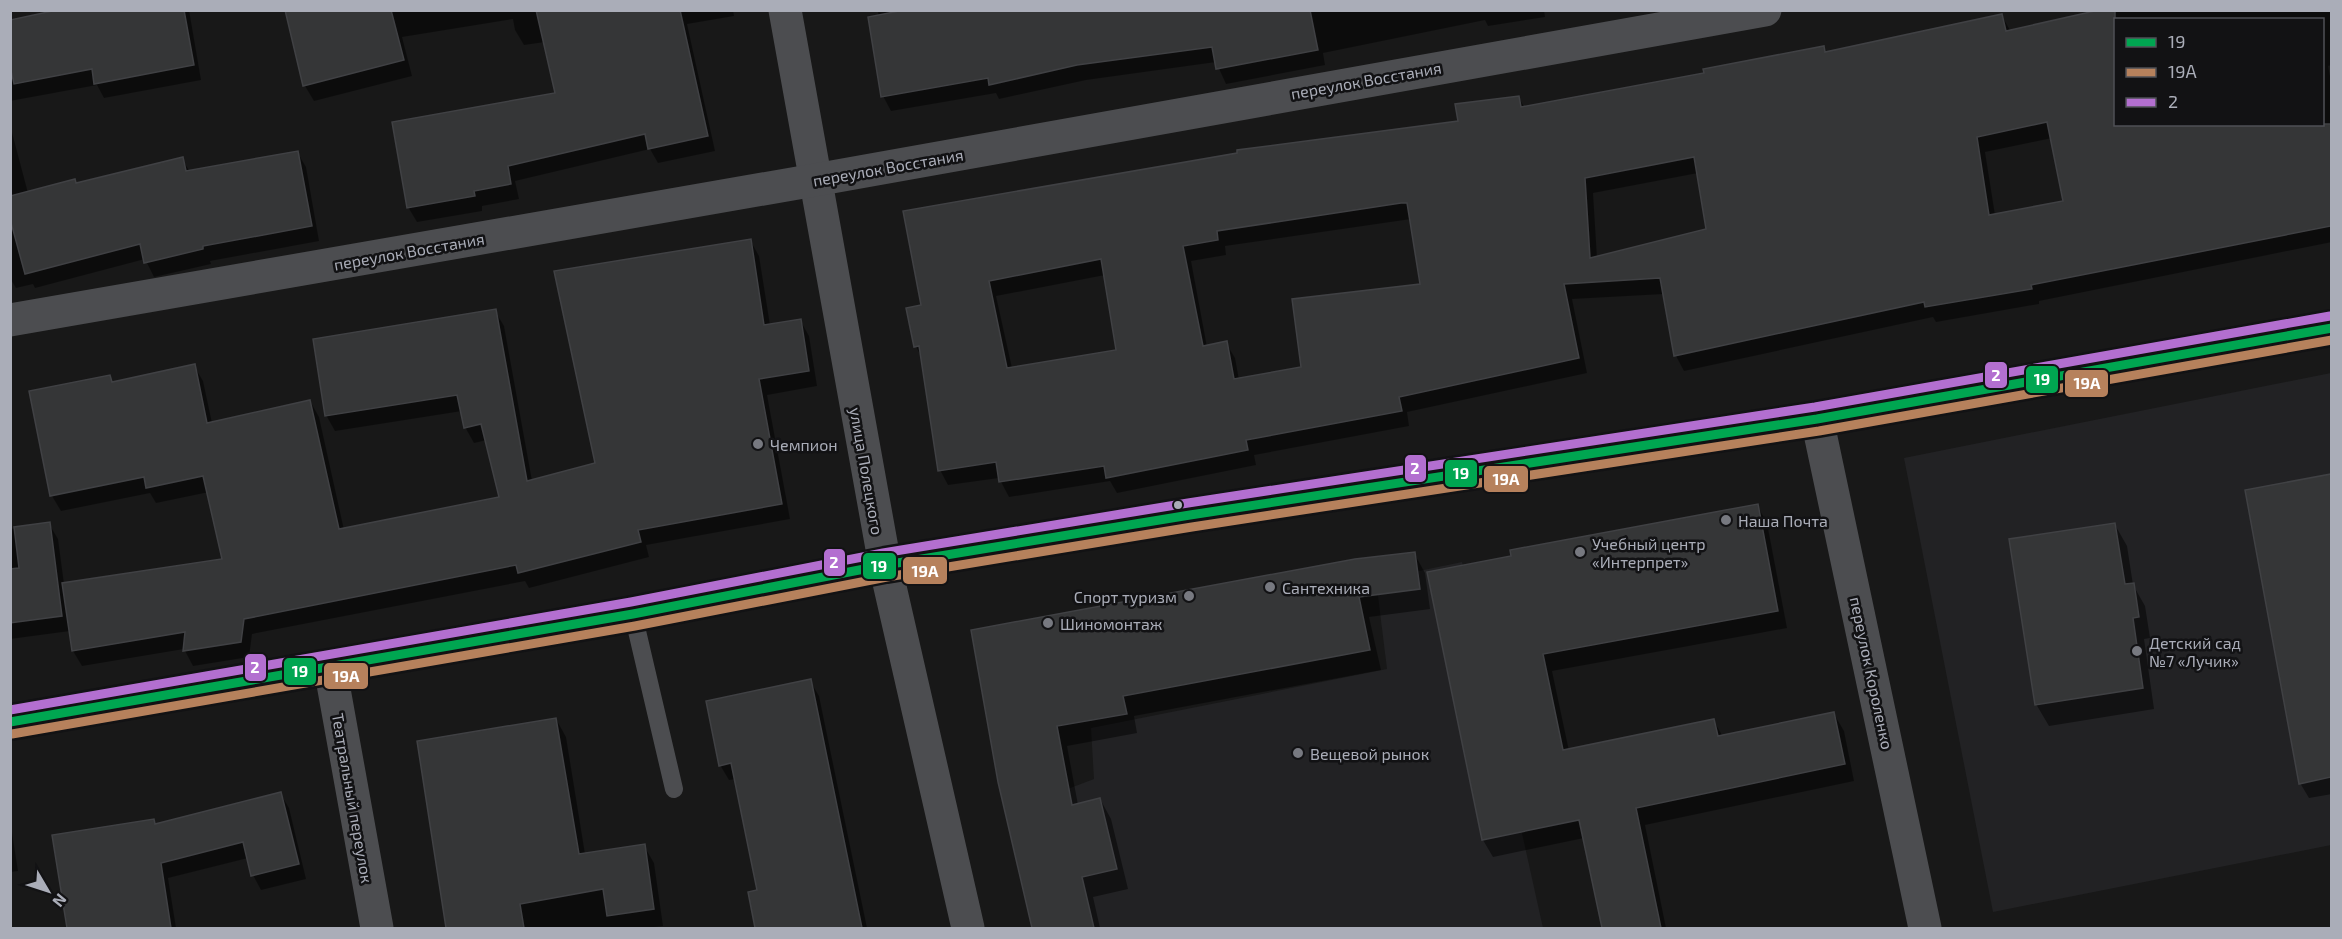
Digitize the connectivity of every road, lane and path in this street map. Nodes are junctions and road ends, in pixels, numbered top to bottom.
1 (785, 10) edge
2 (1765, 10) edge
3 (815, 180) junction
4 (10, 320) edge
5 (2331, 328) edge
6 (1817, 419) junction
7 (885, 565) junction
8 (633, 614) junction
9 (330, 667) junction
10 (10, 722) edge
11 (674, 789) dead end
12 (377, 928) edge
13 (968, 928) edge
14 (1925, 928) edge

1 - 3 street, улица Полецкого
2 - 3 street, переулок Восстания
3 - 4 street, переулок Восстания
3 - 7 street, улица Полецкого
5 - 6 main road
6 - 7 main road
6 - 14 street, переулок Короленко
7 - 8 main road
7 - 13 street, улица Полецкого
8 - 9 main road
8 - 11 lane
9 - 10 main road
9 - 12 street, Театральный переулок

